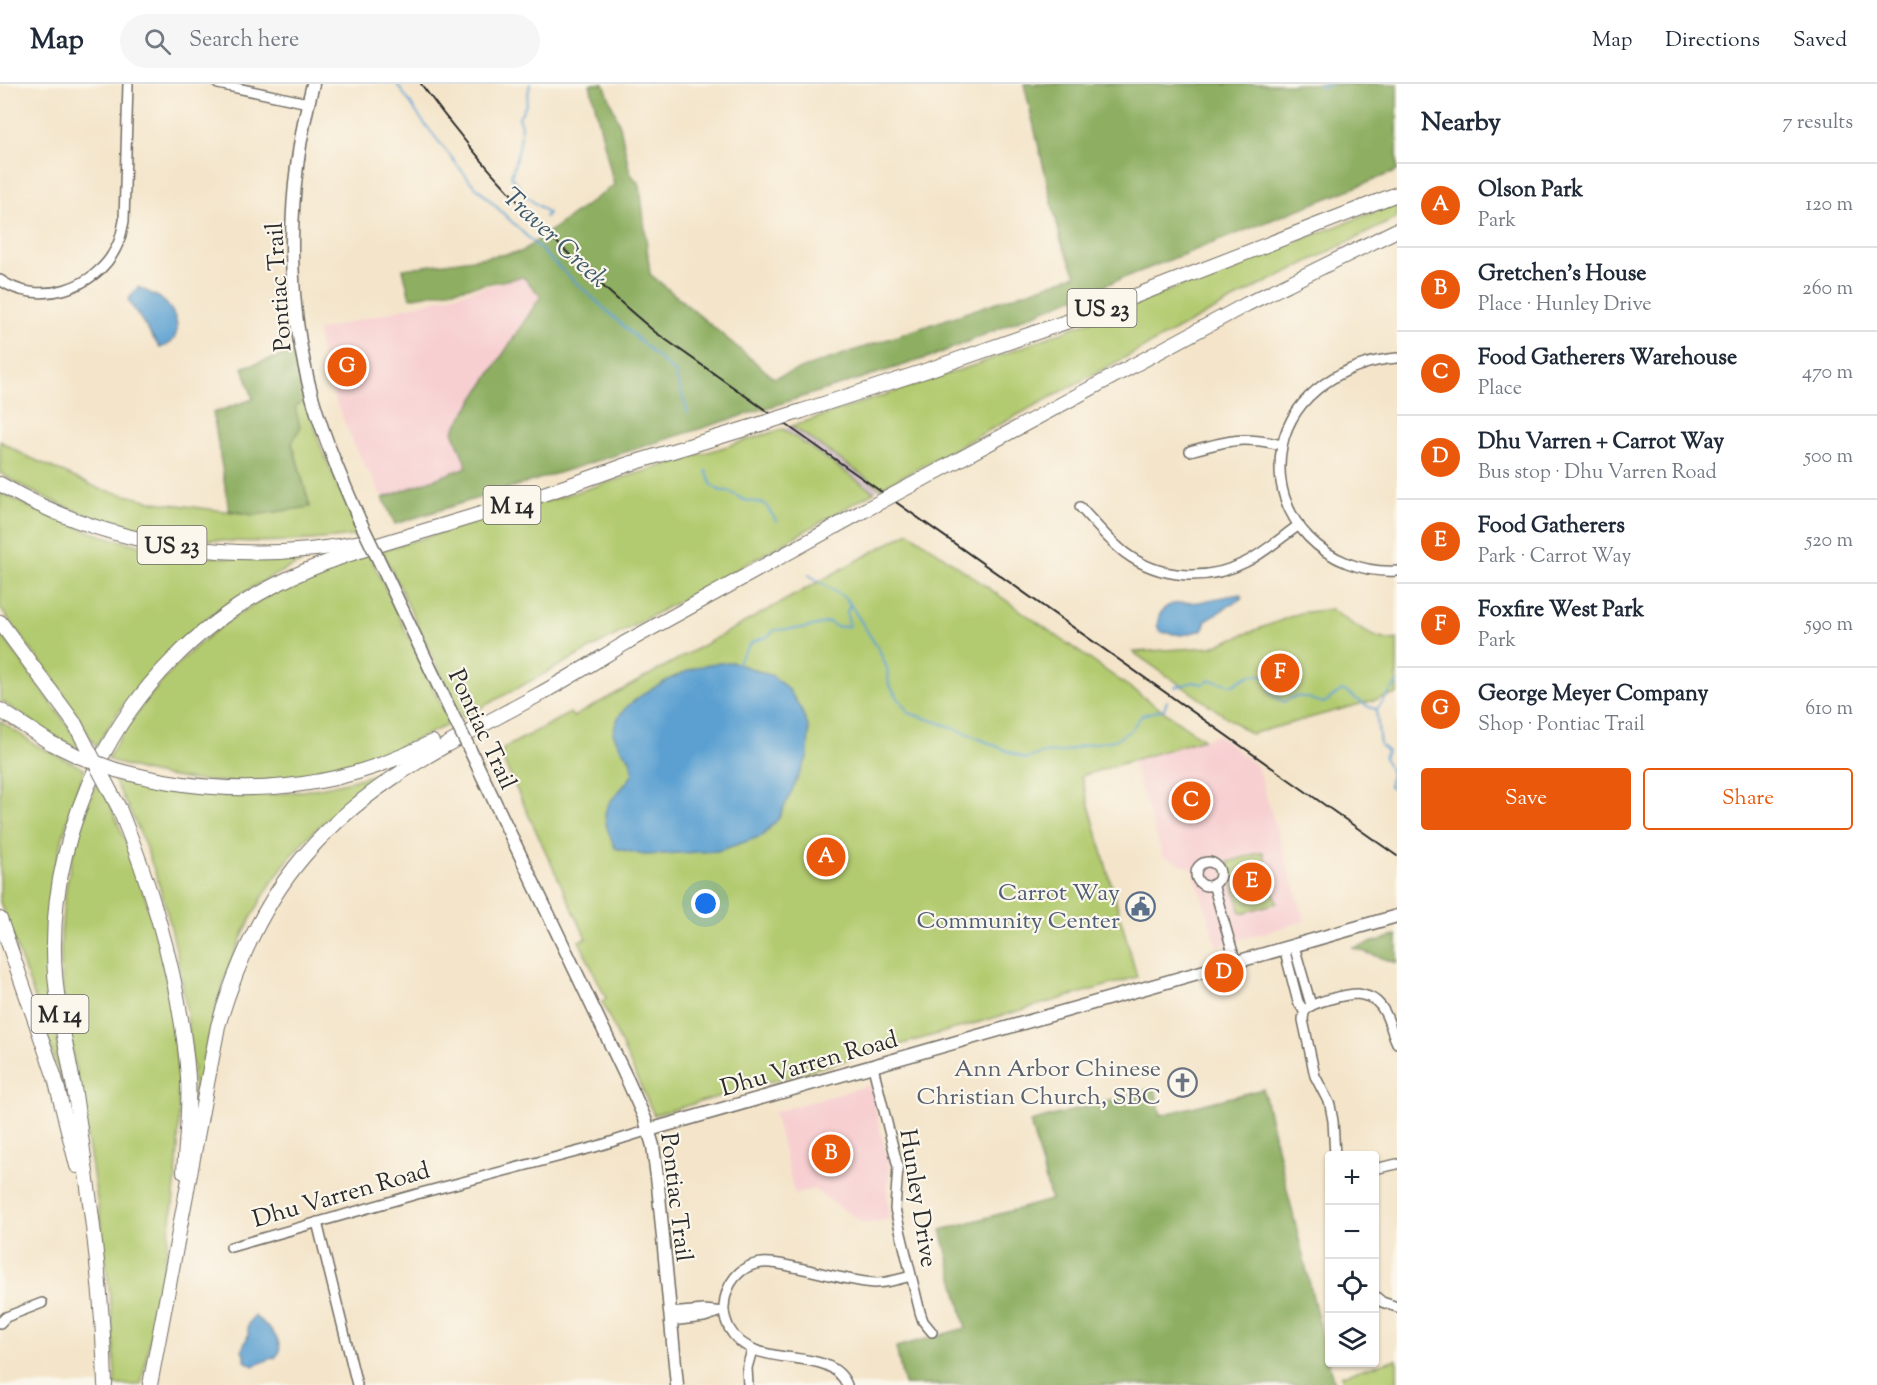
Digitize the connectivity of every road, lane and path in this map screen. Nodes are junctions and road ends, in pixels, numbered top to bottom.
1 (128, 84) edge
2 (218, 84) edge
3 (313, 84) edge
4 (308, 103) junction
5 (1397, 194) edge
6 (1397, 230) edge
7 (0, 280) edge
8 (1397, 358) edge
9 (1282, 445) junction
10 (1190, 450) dead end
11 (632, 464) junction
12 (0, 484) edge
13 (1080, 507) dead end
14 (1299, 525) junction
15 (1397, 571) edge
16 (0, 622) edge
17 (629, 641) junction
18 (0, 710) edge
19 (1213, 884) dead end
20 (1397, 916) edge
21 (0, 919) edge
22 (1289, 947) junction
23 (1236, 963) junction
24 (1307, 1008) junction
25 (1397, 1043) edge
26 (873, 1067) junction
27 (649, 1130) junction
28 (1335, 1151) edge
29 (1397, 1164) edge
30 (1379, 1168) edge
31 (317, 1222) junction
32 (179, 1225) junction
33 (95, 1244) junction
34 (231, 1247) dead end
35 (911, 1276) junction
36 (1379, 1300) edge
37 (42, 1303) dead end
38 (1397, 1307) edge
39 (720, 1312) junction
40 (2, 1316) edge
41 (671, 1317) junction
42 (932, 1332) dead end
43 (752, 1350) junction
44 (105, 1385) edge
45 (150, 1385) edge
46 (357, 1385) edge
47 (677, 1385) edge
48 (748, 1385) edge
49 (847, 1385) edge

1 - 7 street
2 - 4 street
3 - 4 main road, Pontiac Trail
4 - 27 main road, Pontiac Trail, bridge
5 - 11 highway, US 23, bridge
6 - 17 highway, US 23, bridge
8 - 9 street
9 - 10 street
9 - 14 street
11 - 12 highway, US 23
11 - 33 highway, M 14
13 - 14 street
14 - 15 street
16 - 32 highway, bridge
17 - 18 highway, US 23, bridge
17 - 32 highway
19 - 23 street
20 - 22 main road, Dhu Varren Road
21 - 33 highway
22 - 23 main road, Dhu Varren Road
22 - 24 street
23 - 26 main road, Dhu Varren Road
24 - 25 street
24 - 28 street
26 - 27 main road, Dhu Varren Road
26 - 35 street, Hunley Drive
27 - 31 street, Dhu Varren Road
27 - 41 main road, Pontiac Trail
29 - 30 street
31 - 34 street, Dhu Varren Road
31 - 46 street
32 - 45 highway
33 - 44 highway, M 14
35 - 39 street
35 - 42 street, Hunley Drive
36 - 38 street
37 - 40 street
39 - 41 street
39 - 43 street
41 - 47 main road, Pontiac Trail
43 - 48 street
43 - 49 street

